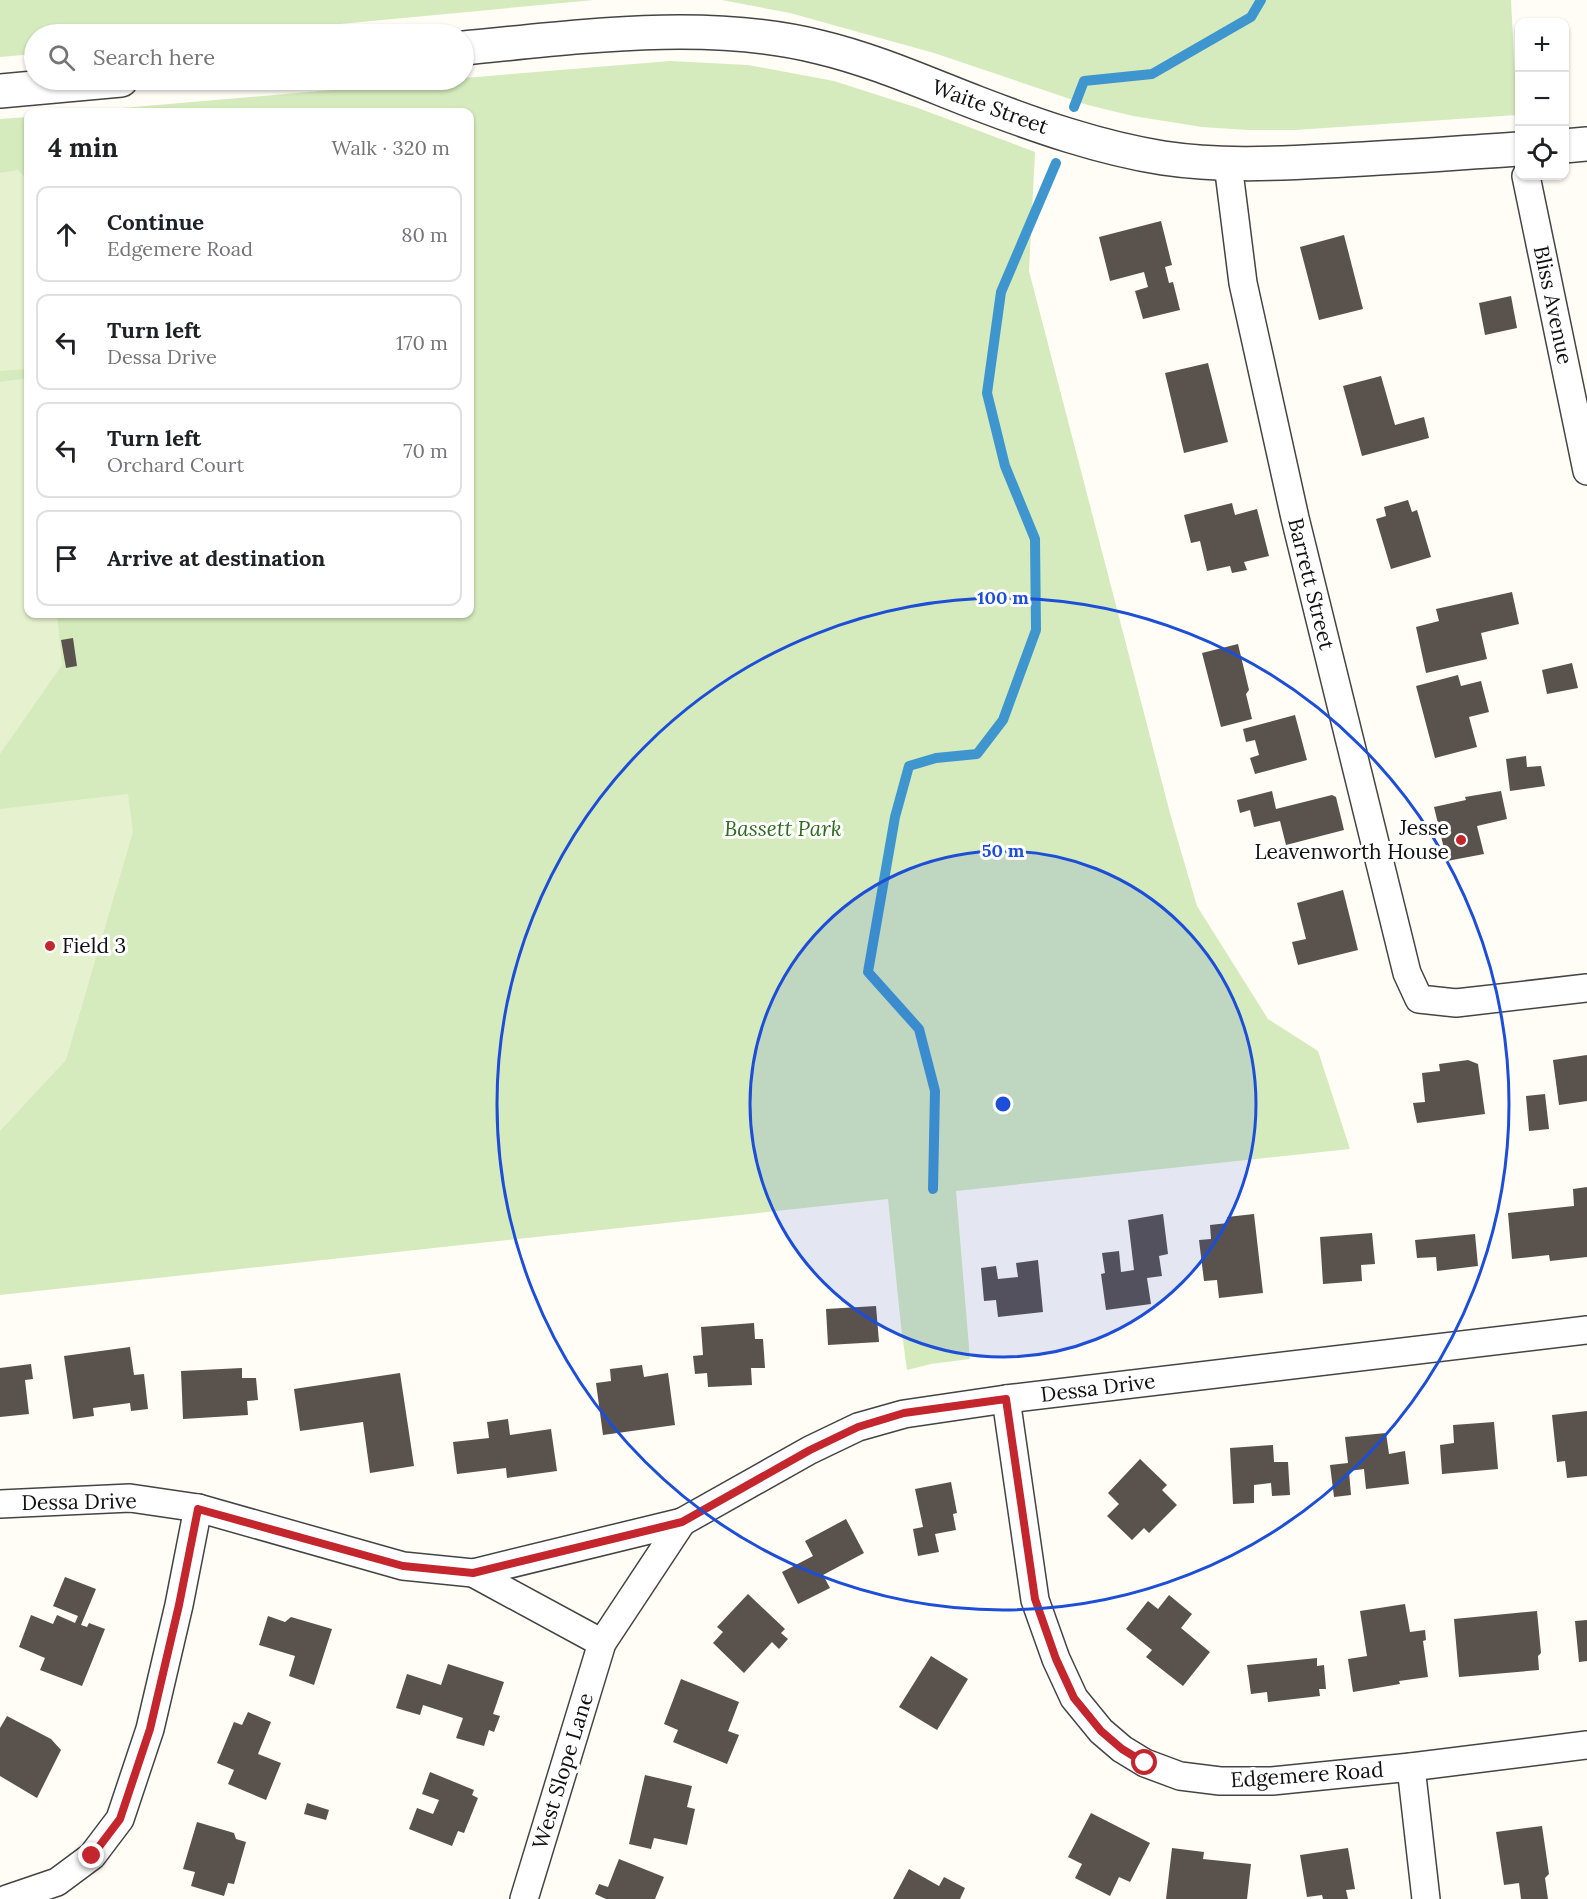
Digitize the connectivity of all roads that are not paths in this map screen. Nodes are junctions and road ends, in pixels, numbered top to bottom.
1 (474, 47) edge
2 (24, 89) edge
3 (0, 91) edge
4 (1587, 144) edge
5 (1569, 146) edge
6 (1515, 148) edge
7 (1228, 164) junction
8 (1527, 180) edge
9 (1587, 471) edge
10 (1587, 988) edge
11 (1587, 1330) edge
12 (1006, 1399) junction
13 (0, 1504) edge
14 (198, 1509) junction
15 (682, 1522) junction
16 (473, 1573) junction
17 (602, 1643) junction
18 (1587, 1744) edge
19 (1411, 1767) junction
20 (7, 1899) edge
21 (524, 1899) edge
22 (1426, 1899) edge

1 - 7 street, Waite Street
2 - 3 street
4 - 5 street
6 - 7 street, Waite Street
7 - 10 street, Barrett Street
8 - 9 street, Bliss Avenue
11 - 12 street, Dessa Drive
12 - 15 street, Dessa Drive
12 - 19 street, Edgemere Road
13 - 14 street, Dessa Drive
14 - 16 street, Dessa Drive
14 - 20 street
15 - 16 street, Dessa Drive
15 - 17 street, West Slope Lane
16 - 17 street
17 - 21 street, West Slope Lane
18 - 19 street, Edgemere Road
19 - 22 street

